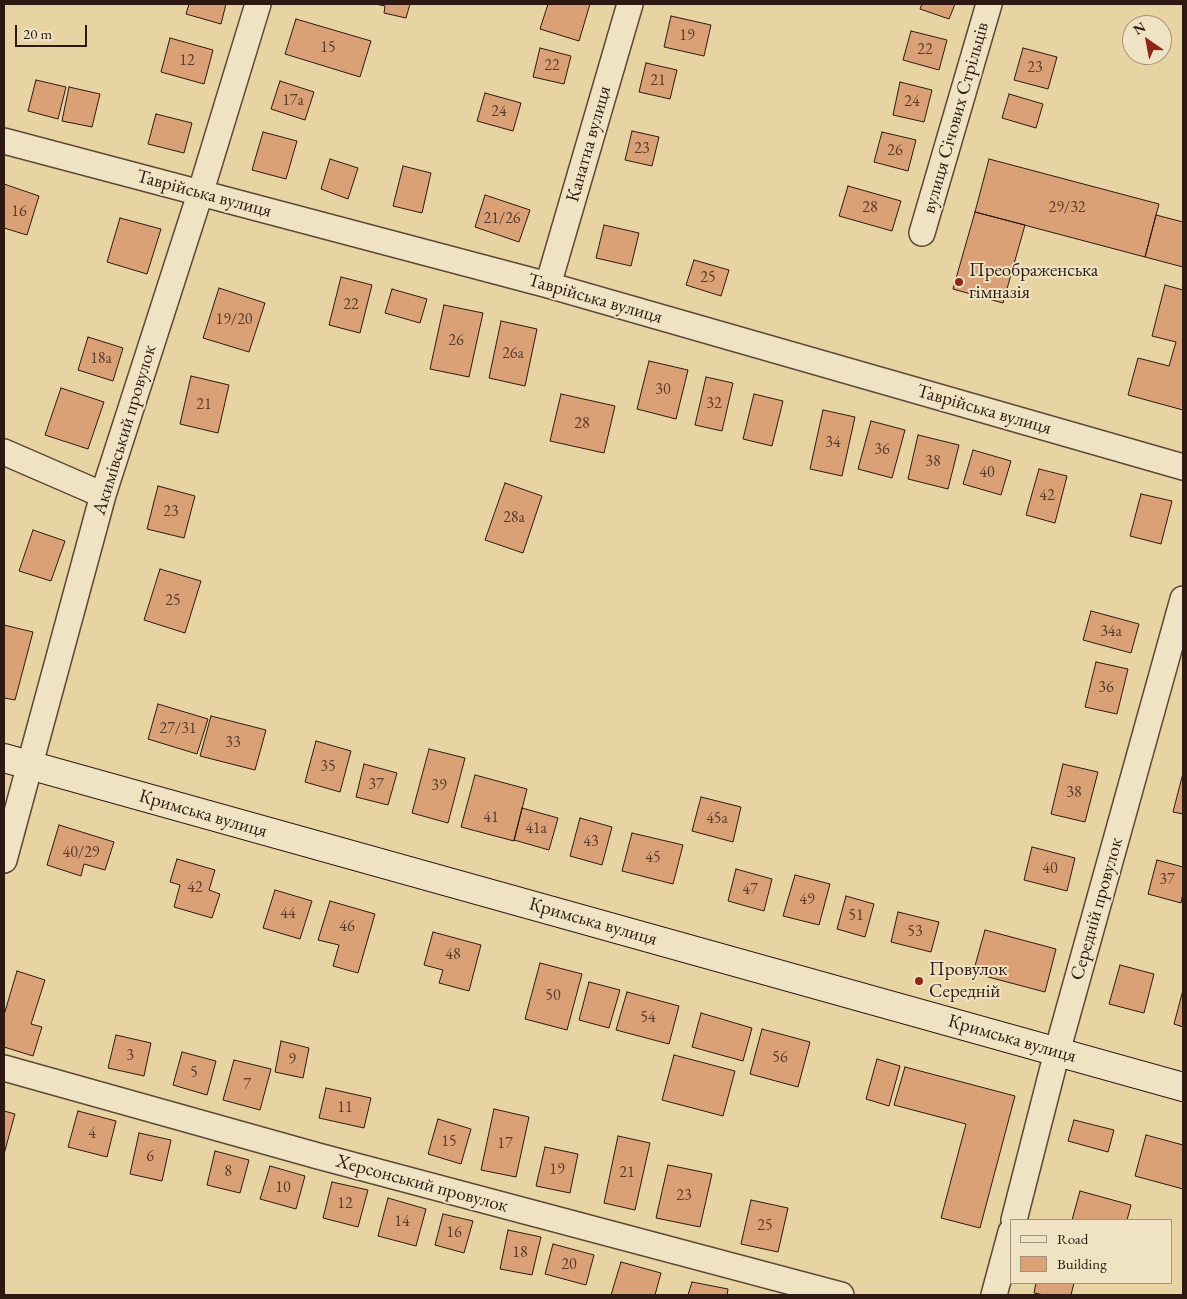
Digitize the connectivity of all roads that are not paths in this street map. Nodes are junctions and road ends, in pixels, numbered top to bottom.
1 (258, 4) edge
2 (630, 4) edge
3 (989, 4) edge
4 (4, 141) edge
5 (200, 194) junction
6 (922, 233) dead end
7 (548, 285) junction
8 (4, 452) edge
9 (1183, 467) edge
10 (103, 495) junction
11 (1183, 599) edge
12 (16, 761) edge
13 (4, 860) edge
14 (1057, 1052) junction
15 (4, 1068) edge
16 (1183, 1087) edge
17 (1014, 1219) edge
18 (1010, 1236) edge
19 (841, 1295) edge
20 (994, 1295) edge

1 - 5 street, Акимівський провулок
2 - 7 street, Канатна вулиця
3 - 6 street, вулиця Січових Стрільців
4 - 5 street, Таврійська вулиця
5 - 7 street, Таврійська вулиця
5 - 10 street, Акимівський провулок
7 - 9 street, Таврійська вулиця
8 - 10 street
10 - 12 street, Акимівський провулок
11 - 14 street, Середній провулок
12 - 13 street, Акимівський провулок
12 - 14 street, Кримська вулиця
14 - 16 street, Кримська вулиця
14 - 17 street, Середній провулок
15 - 19 street, Херсонський провулок
18 - 20 street

